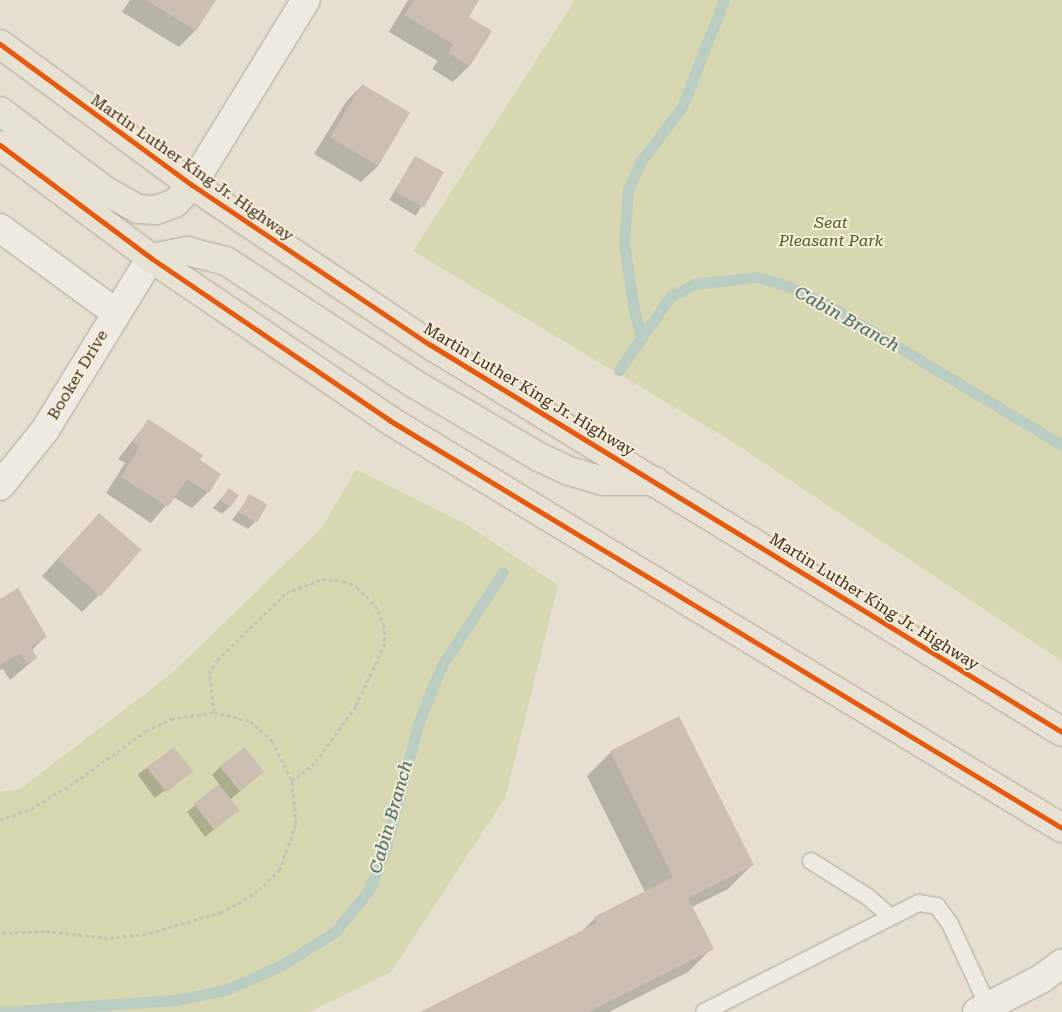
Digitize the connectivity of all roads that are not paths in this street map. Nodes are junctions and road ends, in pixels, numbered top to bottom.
1 (306, 0) edge
2 (0, 44) edge
3 (0, 112) edge
4 (0, 145) edge
5 (192, 185) junction
6 (0, 228) edge
7 (151, 258) junction
8 (116, 313) junction
9 (654, 481) junction
10 (0, 486) edge
11 (1062, 732) edge
12 (1062, 828) edge
13 (811, 862) dead end
14 (890, 916) junction
15 (1062, 963) edge
16 (982, 1009) edge
17 (704, 1012) edge

1 - 5 street
2 - 5 main road, Martin Luther King Jr. Highway
3 - 5 main road
4 - 7 main road
5 - 9 main road, Martin Luther King Jr. Highway
6 - 8 street
7 - 8 street, Booker Drive
7 - 9 main road
7 - 12 main road
8 - 10 street, Booker Drive
9 - 11 main road, Martin Luther King Jr. Highway
13 - 14 lane
14 - 16 lane
14 - 17 lane
15 - 16 street

